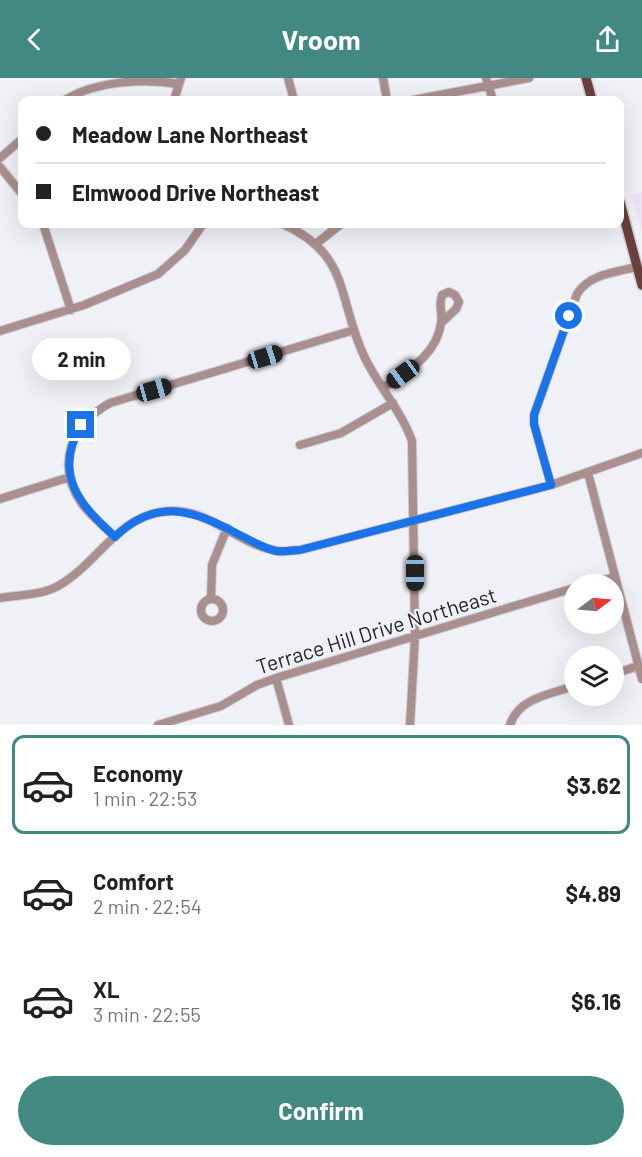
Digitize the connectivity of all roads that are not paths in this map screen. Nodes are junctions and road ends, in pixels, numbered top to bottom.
1 (288, 78) edge
2 (383, 78) edge
3 (486, 78) edge
4 (529, 78) edge
5 (586, 78) edge
6 (180, 81) edge
7 (489, 87) junction
8 (74, 96) edge
9 (175, 96) edge
10 (293, 96) edge
11 (386, 96) edge
12 (436, 96) edge
13 (492, 96) edge
14 (591, 96) edge
15 (18, 142) edge
16 (0, 158) edge
17 (0, 167) edge
18 (18, 190) edge
19 (624, 217) edge
20 (44, 228) edge
21 (200, 228) edge
22 (290, 228) edge
23 (336, 228) edge
24 (316, 243) junction
25 (637, 267) junction
26 (642, 285) edge
27 (71, 310) junction
28 (442, 322) dead end
29 (354, 330) junction
30 (0, 331) edge
31 (383, 388) junction
32 (393, 403) junction
33 (300, 445) dead end
34 (642, 453) edge
35 (588, 473) junction
36 (70, 477) junction
37 (551, 485) junction
38 (0, 499) edge
39 (414, 522) junction
40 (227, 528) junction
41 (115, 537) junction
42 (613, 574) edge
43 (564, 591) edge
44 (0, 598) edge
45 (211, 599) dead end
46 (624, 614) edge
47 (415, 636) junction
48 (638, 666) junction
49 (624, 671) edge
50 (276, 678) junction
51 (642, 679) edge
52 (564, 690) edge
53 (158, 725) edge
54 (289, 725) edge
55 (410, 725) edge
56 (510, 725) edge

1 - 10 street
2 - 11 street
3 - 7 street
4 - 7 street
5 - 14 main road
6 - 8 street
6 - 9 street
7 - 12 street
7 - 13 street
15 - 16 street
17 - 18 street
19 - 25 main road
20 - 27 street
21 - 27 street
22 - 24 street
23 - 24 street
24 - 29 street
25 - 26 main road
25 - 37 street
27 - 30 street
28 - 31 street
29 - 31 street
29 - 36 street
31 - 32 street
32 - 33 street
32 - 39 street
34 - 35 street
35 - 37 street
35 - 42 street
36 - 38 street
36 - 41 street
37 - 39 street
39 - 40 street
39 - 47 street
40 - 41 street
40 - 45 street
41 - 44 street
43 - 47 street, Terrace Hill Drive Northeast
46 - 48 street
47 - 50 street, Terrace Hill Drive Northeast
47 - 55 street
48 - 49 street
48 - 51 street
50 - 53 street, Terrace Hill Drive Northeast
50 - 54 street
52 - 56 street

